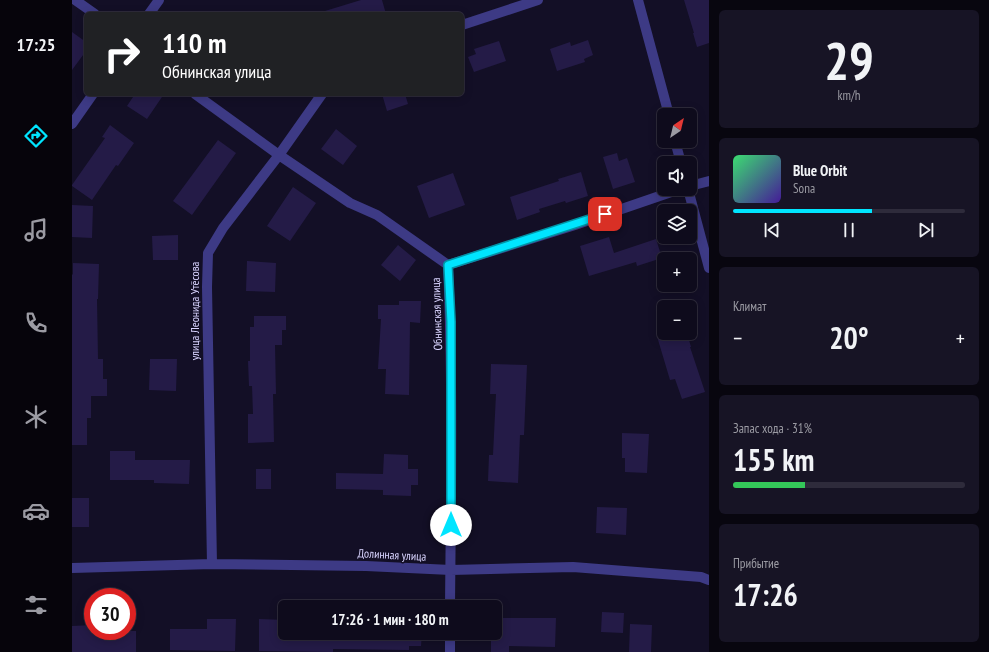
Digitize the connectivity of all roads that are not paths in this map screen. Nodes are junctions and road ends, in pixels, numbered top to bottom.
1 (75, 0) edge
2 (159, 0) edge
3 (538, 0) edge
4 (638, 0) edge
5 (91, 12) edge
6 (150, 12) edge
7 (464, 25) edge
8 (92, 96) edge
9 (198, 96) edge
10 (321, 96) edge
11 (667, 108) edge
12 (72, 124) edge
13 (278, 155) junction
14 (709, 181) edge
15 (697, 184) edge
16 (660, 196) edge
17 (690, 196) edge
18 (448, 265) junction
19 (709, 268) edge
20 (212, 564) junction
21 (72, 568) edge
22 (451, 570) junction
23 (709, 580) edge
24 (450, 600) edge
25 (450, 640) edge
26 (450, 652) edge

1 - 5 street
2 - 6 street
3 - 7 street
4 - 11 street
8 - 12 street
9 - 13 street
10 - 13 street, улица Леонида Утёсова
13 - 18 street
13 - 20 street, улица Леонида Утёсова
14 - 15 street
16 - 18 street, Обнинская улица
17 - 19 street
18 - 22 street, Обнинская улица
20 - 21 street, Долинная улица
20 - 22 street, Долинная улица
22 - 23 street, Долинная улица
22 - 24 street, Обнинская улица
25 - 26 street

